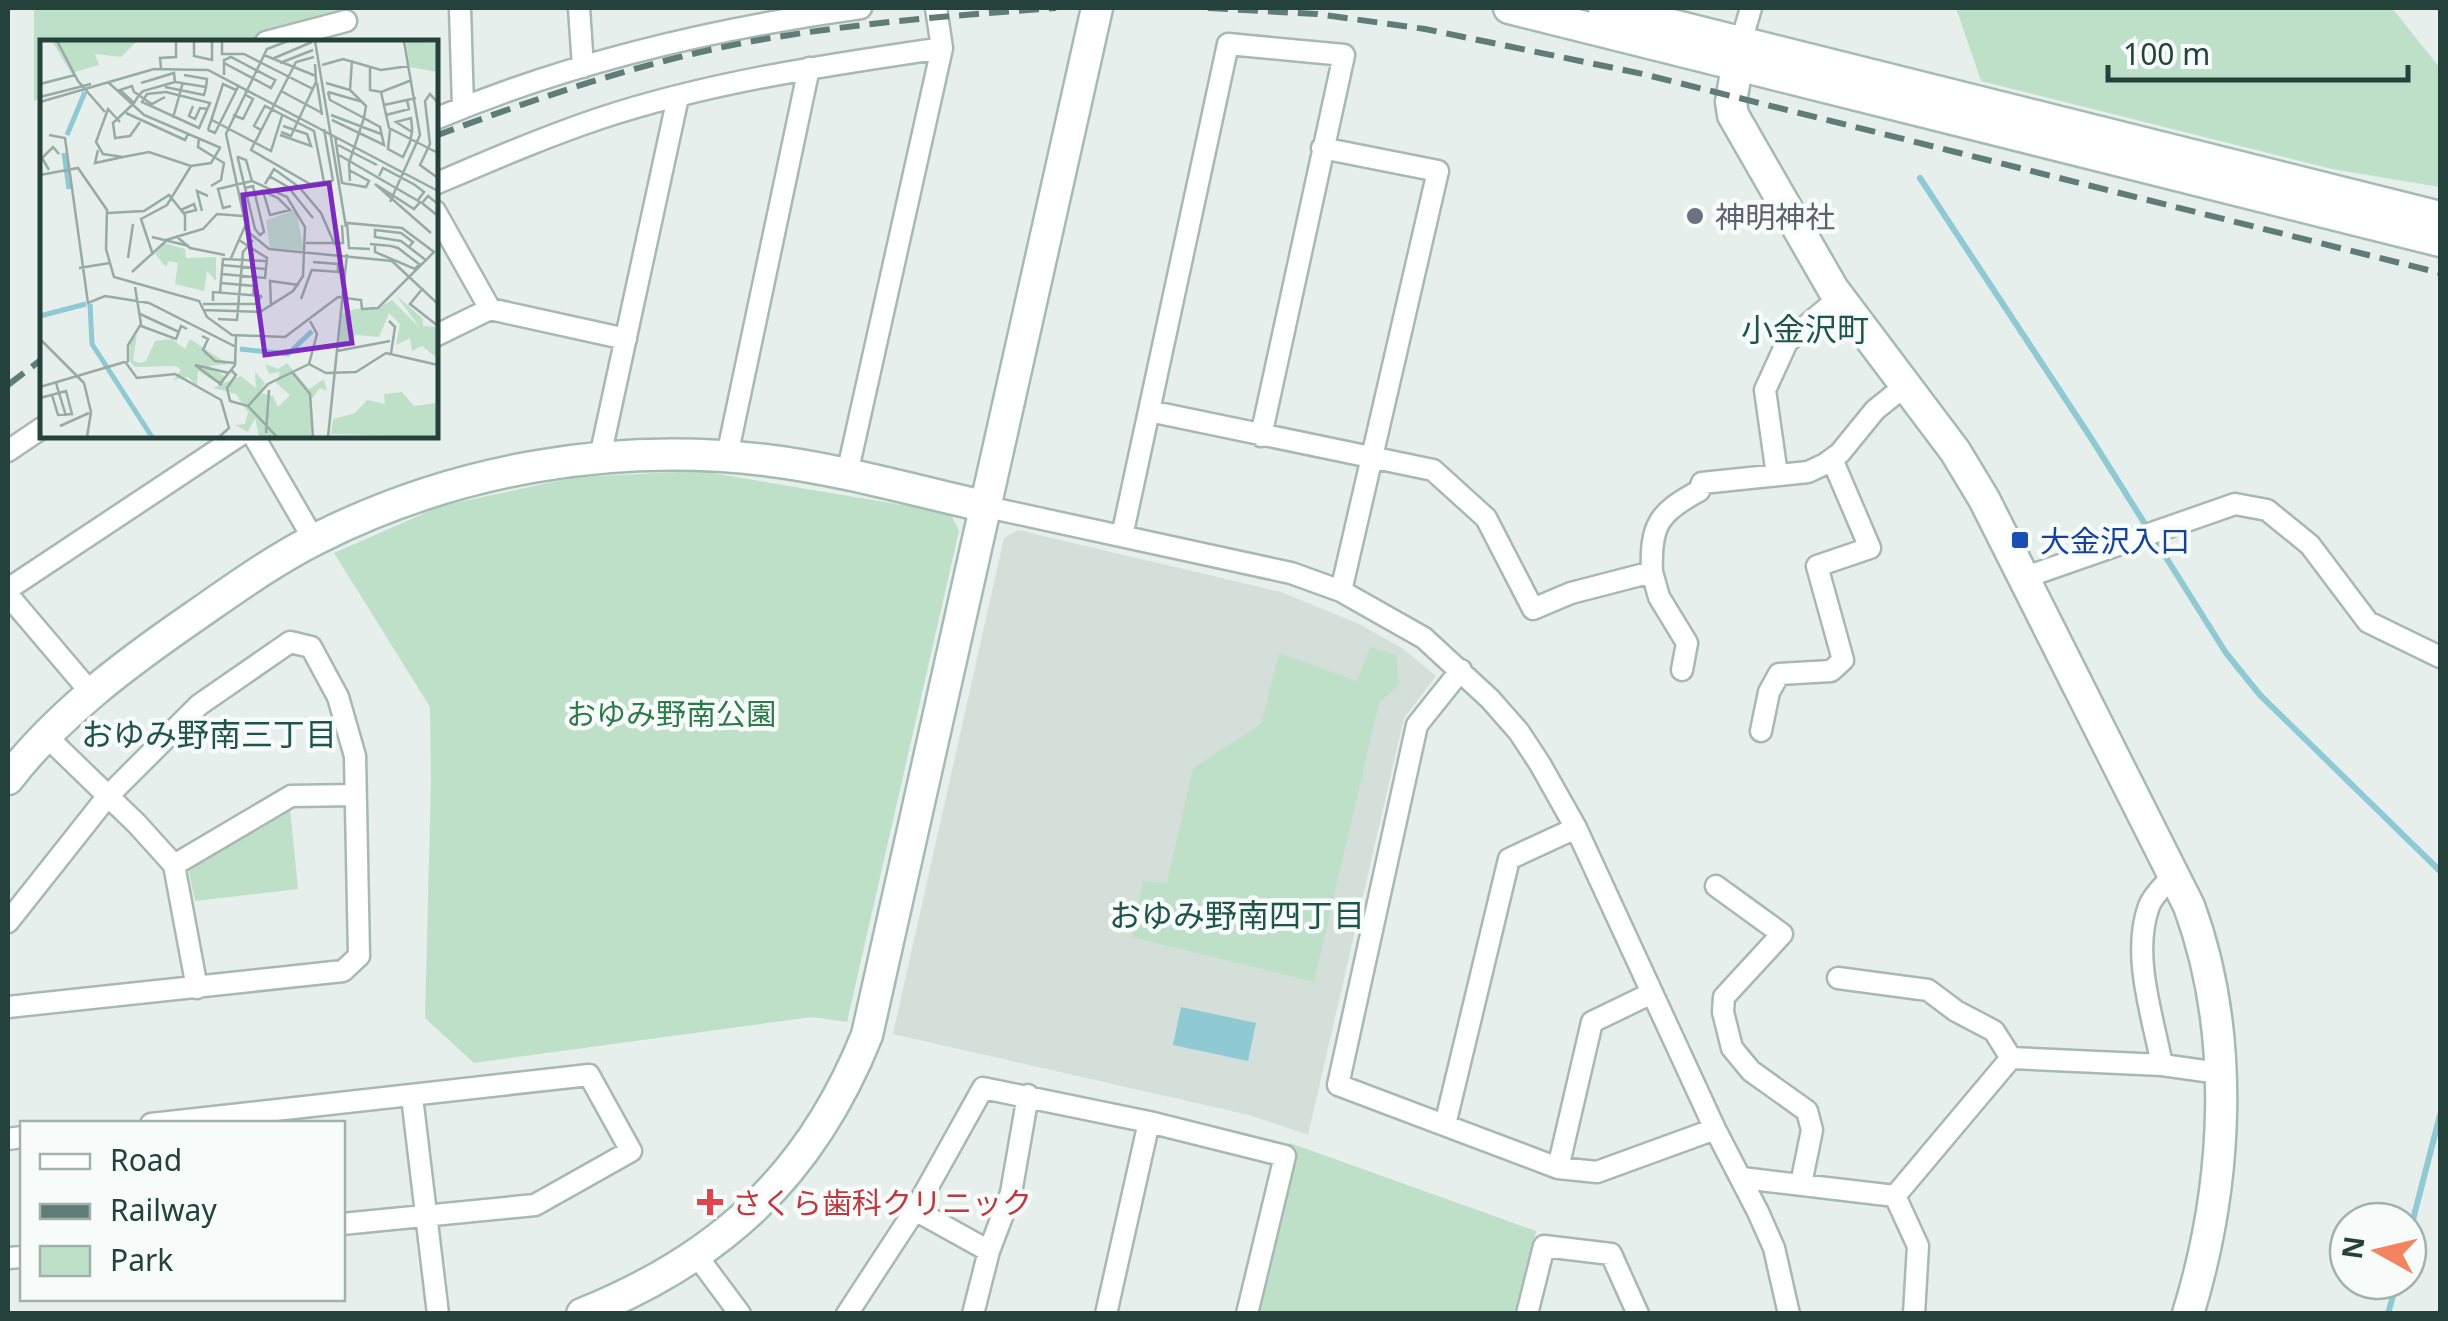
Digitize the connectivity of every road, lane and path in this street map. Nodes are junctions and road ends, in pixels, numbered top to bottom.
1 (460, 8) edge
2 (580, 8) edge
3 (862, 8) edge
4 (936, 8) edge
5 (1097, 8) edge
6 (1509, 8) edge
7 (1604, 8) edge
8 (1750, 8) edge
9 (346, 14) edge
10 (754, 15) edge
11 (272, 40) edge
12 (348, 40) edge
13 (942, 48) junction
14 (1739, 54) junction
15 (583, 67) junction
16 (809, 68) junction
17 (678, 97) junction
18 (464, 107) junction
19 (438, 118) edge
20 (1322, 148) junction
21 (438, 183) edge
22 (438, 216) edge
23 (2440, 217) edge
24 (2440, 241) edge
25 (1839, 298) junction
26 (490, 309) junction
27 (438, 335) edge
28 (626, 338) junction
29 (1905, 386) junction
30 (1148, 411) junction
31 (40, 429) edge
32 (1261, 436) junction
33 (236, 438) edge
34 (255, 438) edge
35 (8, 451) edge
36 (726, 456) junction
37 (600, 457) junction
38 (1832, 459) junction
39 (1371, 460) junction
40 (846, 474) junction
41 (1777, 475) junction
42 (987, 507) junction
43 (1122, 536) junction
44 (314, 540) junction
45 (1652, 572) junction
46 (2026, 577) junction
47 (1341, 591) junction
48 (8, 592) edge
49 (2440, 657) edge
50 (1460, 670) junction
51 (1682, 670) dead end
52 (92, 694) junction
53 (1760, 731) dead end
54 (45, 735) junction
55 (8, 779) edge
56 (354, 795) junction
57 (108, 796) junction
58 (1576, 828) junction
59 (174, 865) junction
60 (2173, 874) junction
61 (1716, 886) dead end
62 (8, 922) edge
63 (1838, 978) dead end
64 (197, 988) junction
65 (1652, 993) junction
66 (8, 1007) edge
67 (2012, 1058) junction
68 (2162, 1065) junction
69 (2219, 1073) junction
70 (412, 1096) junction
71 (1028, 1096) junction
72 (178, 1121) edge
73 (1150, 1122) junction
74 (1445, 1125) junction
75 (1715, 1129) junction
76 (1558, 1168) junction
77 (1742, 1178) junction
78 (1802, 1184) junction
79 (1895, 1196) junction
80 (915, 1210) junction
81 (426, 1216) junction
82 (345, 1224) edge
83 (988, 1251) junction
84 (697, 1256) junction
85 (438, 1314) edge
86 (582, 1314) edge
87 (740, 1314) edge
88 (847, 1314) edge
89 (974, 1314) edge
90 (1106, 1314) edge
91 (1247, 1314) edge
92 (1527, 1314) edge
93 (1638, 1314) edge
94 (1788, 1314) edge
95 (1914, 1314) edge
96 (2188, 1314) edge

1 - 18 street
2 - 15 street
3 - 10 street
4 - 13 street
5 - 42 street
6 - 14 street
7 - 14 street
8 - 14 street
9 - 11 street
9 - 12 street
10 - 15 street
13 - 16 street
13 - 40 street
14 - 23 street
14 - 24 street
14 - 25 street
15 - 18 street
16 - 17 street
16 - 36 street
17 - 21 street
17 - 28 street
18 - 19 street
20 - 30 street
20 - 32 street
20 - 39 street
22 - 26 street
25 - 29 street
25 - 41 street
26 - 27 street
26 - 28 street
28 - 37 street
29 - 38 street
29 - 46 street
30 - 32 street
30 - 43 street
31 - 35 street
32 - 39 street
33 - 48 street
34 - 44 street
36 - 37 street
36 - 40 street
37 - 44 street
38 - 41 street
38 - 53 street
39 - 45 street
39 - 47 street
40 - 42 street
41 - 45 street
42 - 43 street
42 - 84 street
43 - 47 street
44 - 52 street
45 - 51 street
46 - 49 street
46 - 60 street
47 - 50 street
48 - 52 street
50 - 58 street
50 - 74 street
52 - 54 street
54 - 55 street
54 - 57 street
56 - 57 street
56 - 59 street
56 - 64 street
57 - 59 street
57 - 62 street
58 - 65 street
58 - 74 street
59 - 64 street
60 - 68 street
60 - 69 street
61 - 78 street
63 - 67 street
64 - 66 street
65 - 75 street
65 - 76 street
67 - 68 street
67 - 79 street
68 - 69 street
69 - 96 street
70 - 72 street
70 - 81 street
70 - 81 street
71 - 73 street
71 - 80 street
71 - 83 street
73 - 90 street
73 - 91 street
74 - 76 street
75 - 76 street
75 - 77 street
77 - 78 street
77 - 94 street
78 - 79 street
79 - 95 street
80 - 83 street
80 - 88 street
81 - 82 street
81 - 85 street
83 - 89 street
84 - 86 street
84 - 87 street
92 - 93 street

